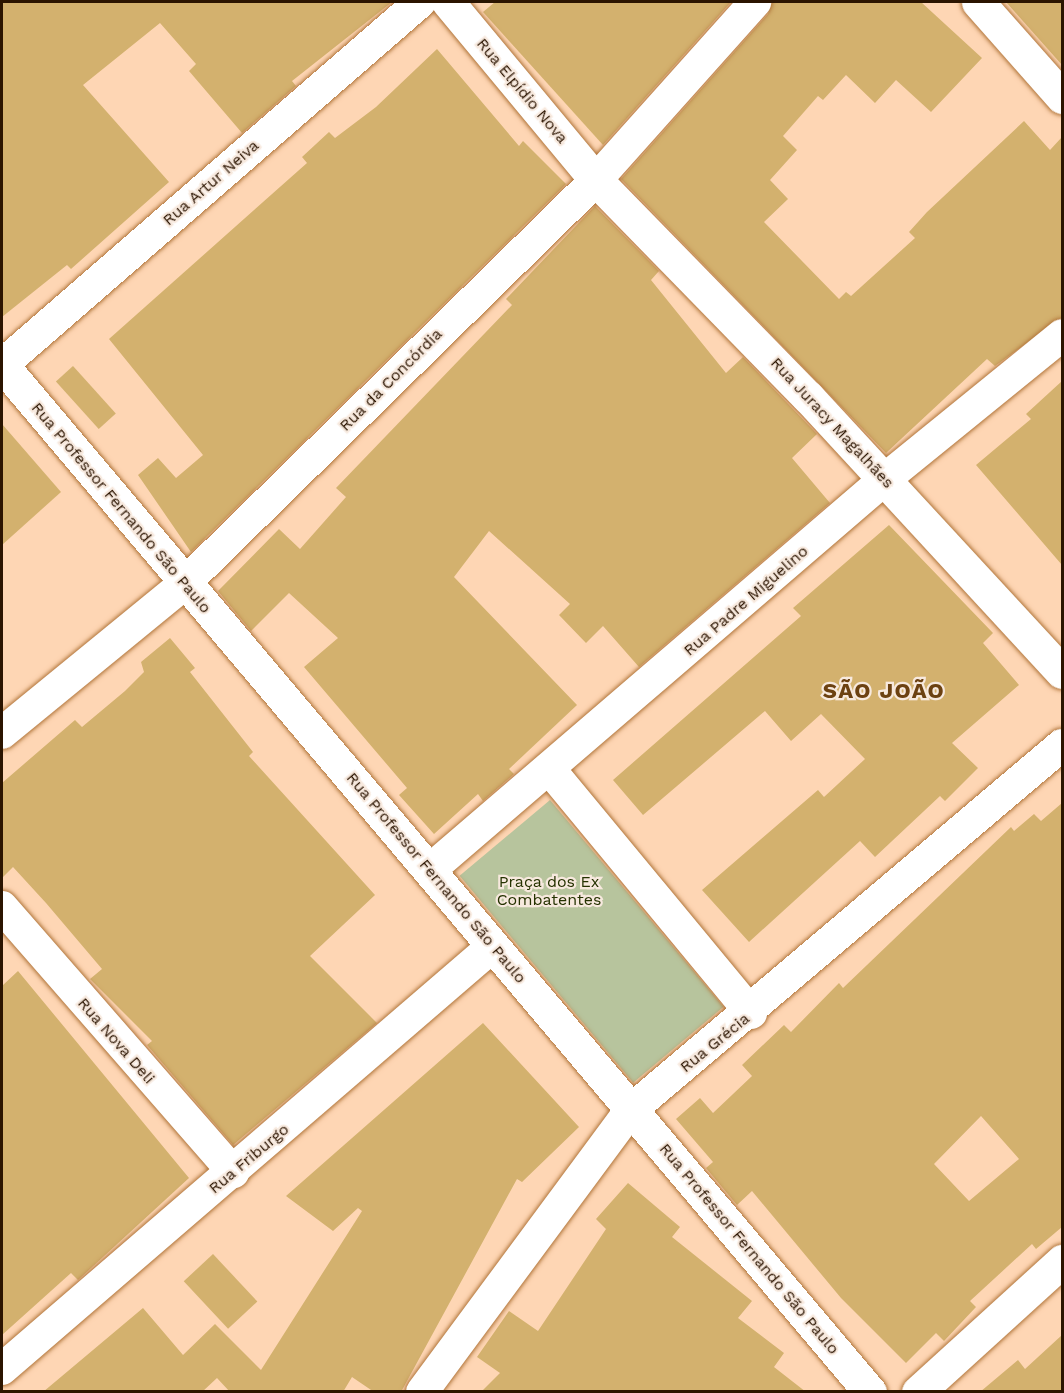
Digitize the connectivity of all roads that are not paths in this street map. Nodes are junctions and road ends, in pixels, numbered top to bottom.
1 (420, 2) edge
2 (447, 2) edge
3 (755, 2) edge
4 (978, 2) edge
5 (1062, 97) edge
6 (596, 180) junction
7 (1062, 335) edge
8 (2, 365) edge
9 (885, 479) junction
10 (183, 585) junction
11 (1062, 672) edge
12 (2, 732) edge
13 (1062, 745) edge
14 (551, 771) junction
15 (431, 869) junction
16 (2, 907) edge
17 (493, 946) junction
18 (751, 1013) junction
19 (631, 1110) junction
20 (233, 1172) junction
21 (1062, 1261) edge
22 (2, 1369) edge
23 (422, 1392) edge
24 (870, 1392) edge
25 (918, 1392) edge

1 - 8 street, Rua Artur Neiva
2 - 6 street, Rua Elpídio Nova
3 - 6 street, Rua da Concórdia
4 - 5 street
6 - 9 street, Rua Juracy Magalhães
6 - 10 street, Rua da Concórdia
7 - 9 street, Rua Padre Miguelino
8 - 10 street, Rua Professor Fernando São Paulo
9 - 11 street, Rua Juracy Magalhães
9 - 14 street, Rua Padre Miguelino
10 - 12 street, Rua da Concórdia
10 - 15 street, Rua Professor Fernando São Paulo
13 - 18 street, Rua Grécia
14 - 15 street, Rua Padre Miguelino
14 - 18 street
15 - 17 street, Rua Professor Fernando São Paulo
16 - 20 street, Rua Nova Deli
17 - 19 street, Rua Professor Fernando São Paulo
17 - 20 street, Rua Friburgo
18 - 19 street, Rua Grécia
19 - 23 street, Rua Grécia
19 - 24 street, Rua Professor Fernando São Paulo
20 - 22 street, Rua Friburgo
21 - 25 street

